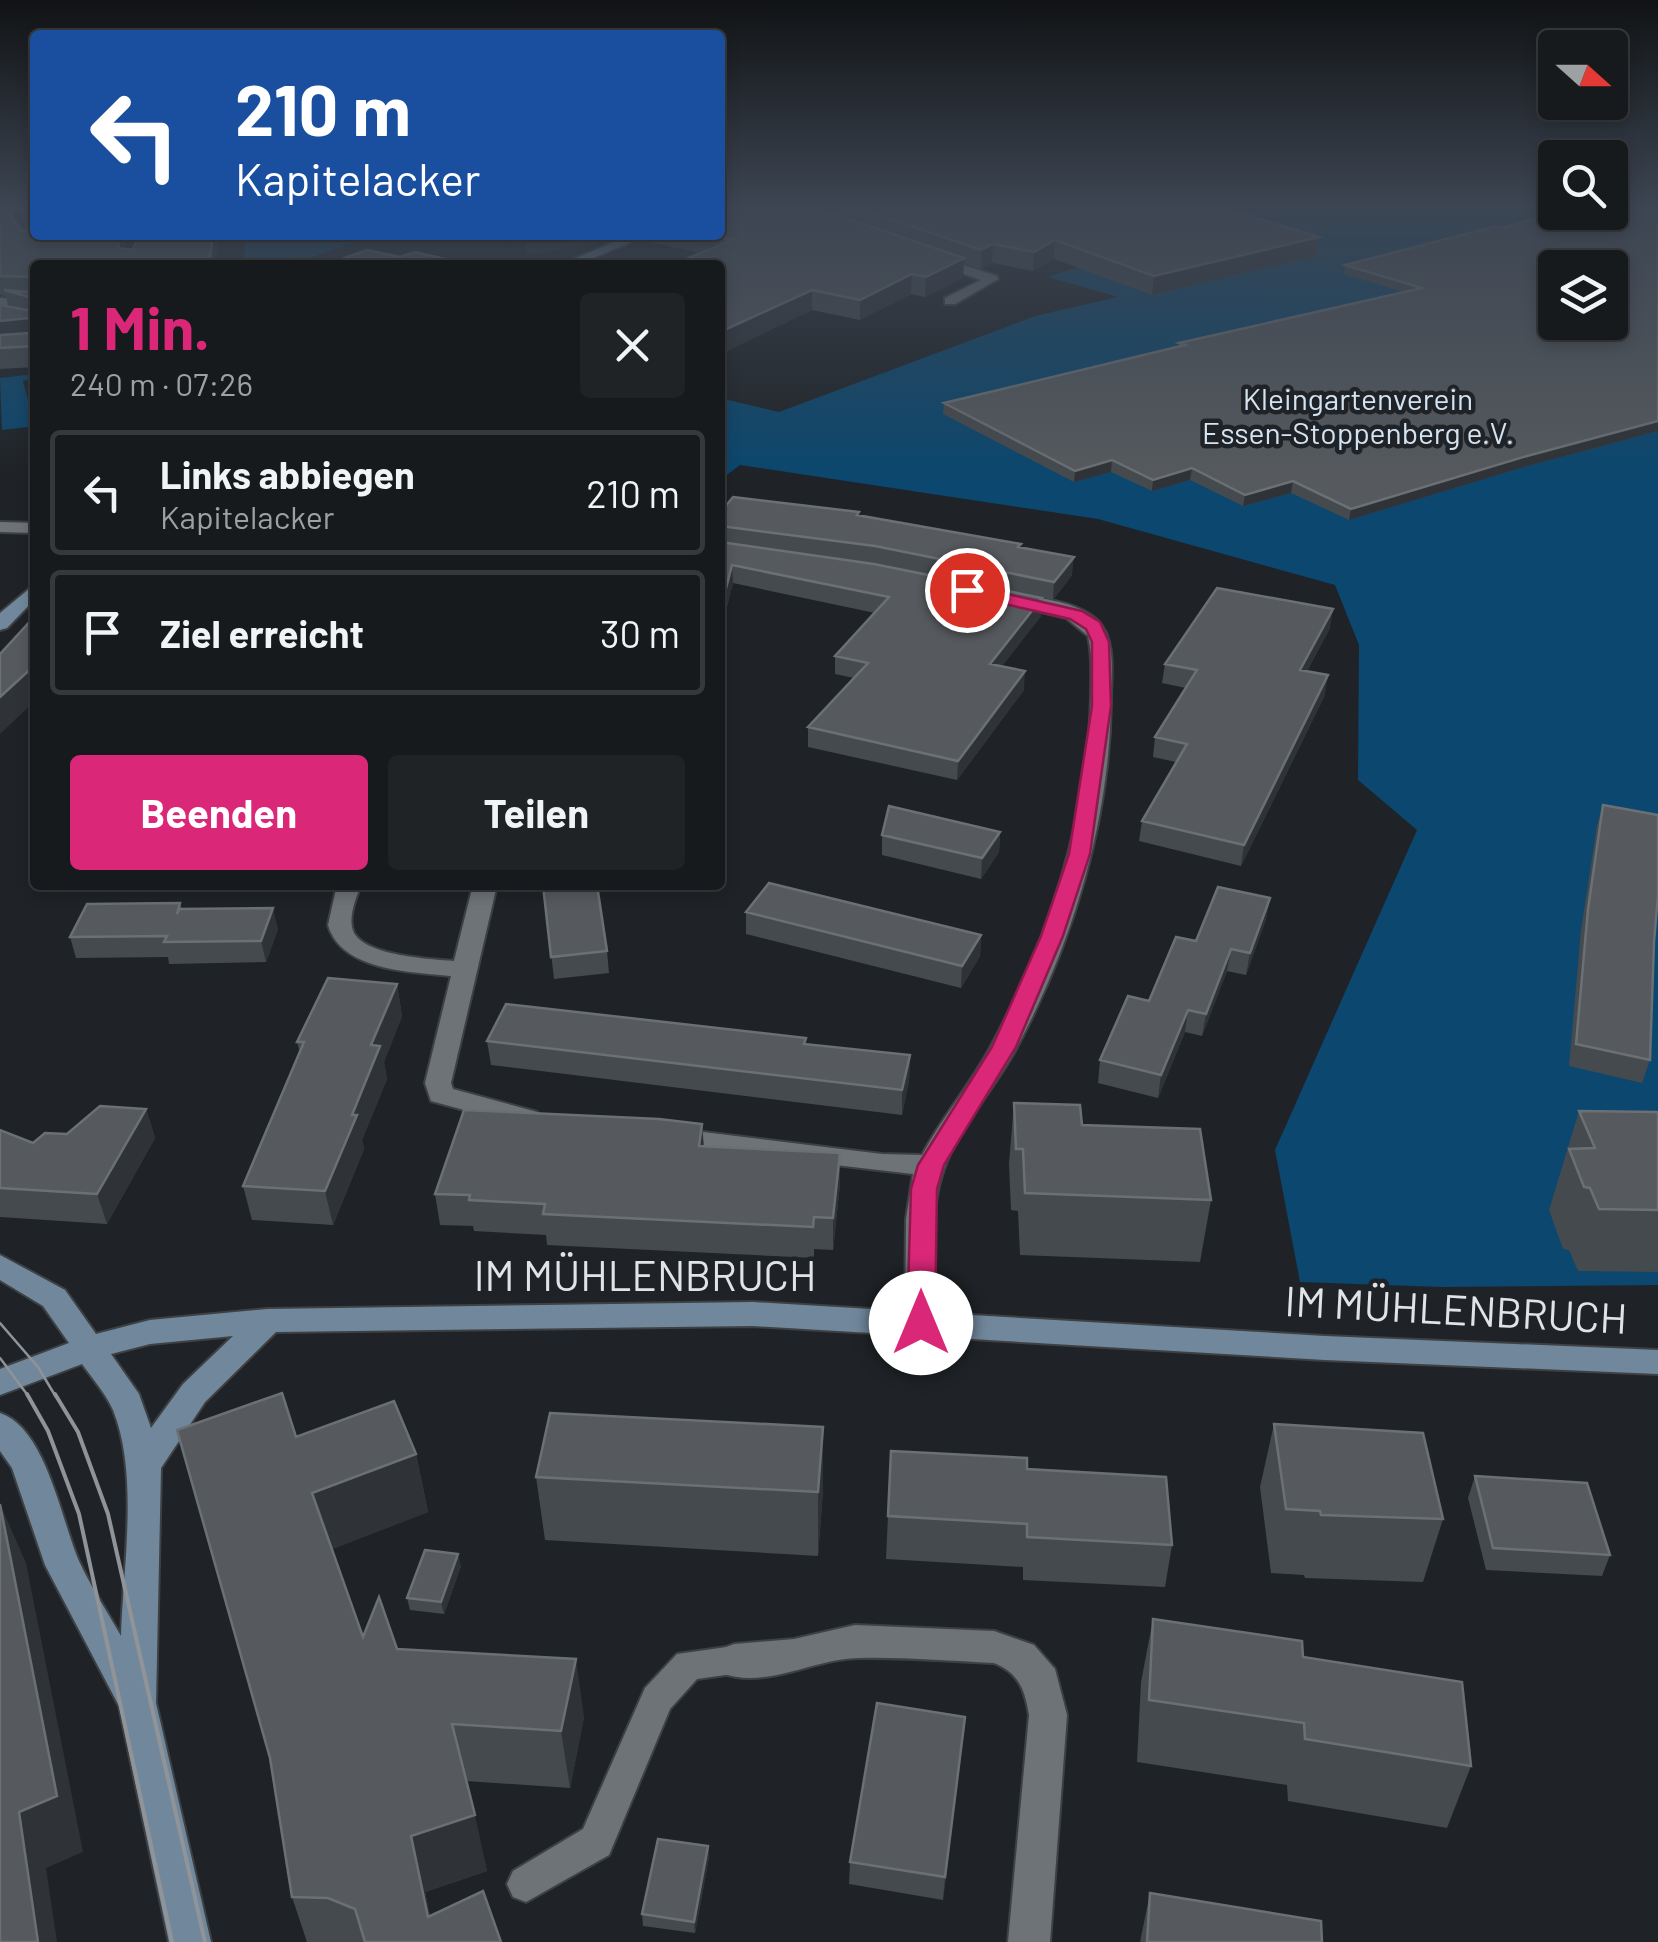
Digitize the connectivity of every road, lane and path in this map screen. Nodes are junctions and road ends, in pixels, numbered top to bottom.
1 (960, 297) edge
2 (0, 302) edge
3 (950, 302) dead end
4 (30, 304) edge
5 (0, 316) edge
6 (24, 319) edge
7 (0, 528) edge
8 (30, 528) edge
9 (982, 593) edge
10 (30, 594) edge
11 (0, 624) edge
12 (348, 890) edge
13 (484, 890) edge
14 (463, 970) junction
15 (552, 1122) edge
16 (649, 1134) edge
17 (931, 1165) junction
18 (0, 1266) edge
19 (268, 1322) junction
20 (921, 1323) junction
21 (90, 1348) junction
22 (1658, 1362) edge
23 (0, 1382) edge
24 (0, 1426) edge
25 (144, 1464) junction
26 (734, 1660) joint
27 (136, 1703) junction
28 (526, 1884) dead end
29 (190, 1942) edge
30 (1028, 1942) edge

1 - 3 street
2 - 4 street
5 - 6 lane
7 - 8 street
9 - 17 street
10 - 11 main road
12 - 14 street
13 - 14 street
14 - 15 street
16 - 17 street
17 - 20 street
18 - 21 main road
19 - 20 main road, IM MÜHLENBRUCH
19 - 21 main road, IM MÜHLENBRUCH
19 - 25 main road
20 - 22 main road, IM MÜHLENBRUCH
21 - 23 main road, IM MÜHLENBRUCH
21 - 25 main road
24 - 27 main road
25 - 27 main road
26 - 28 lane
26 - 30 street
27 - 29 main road

